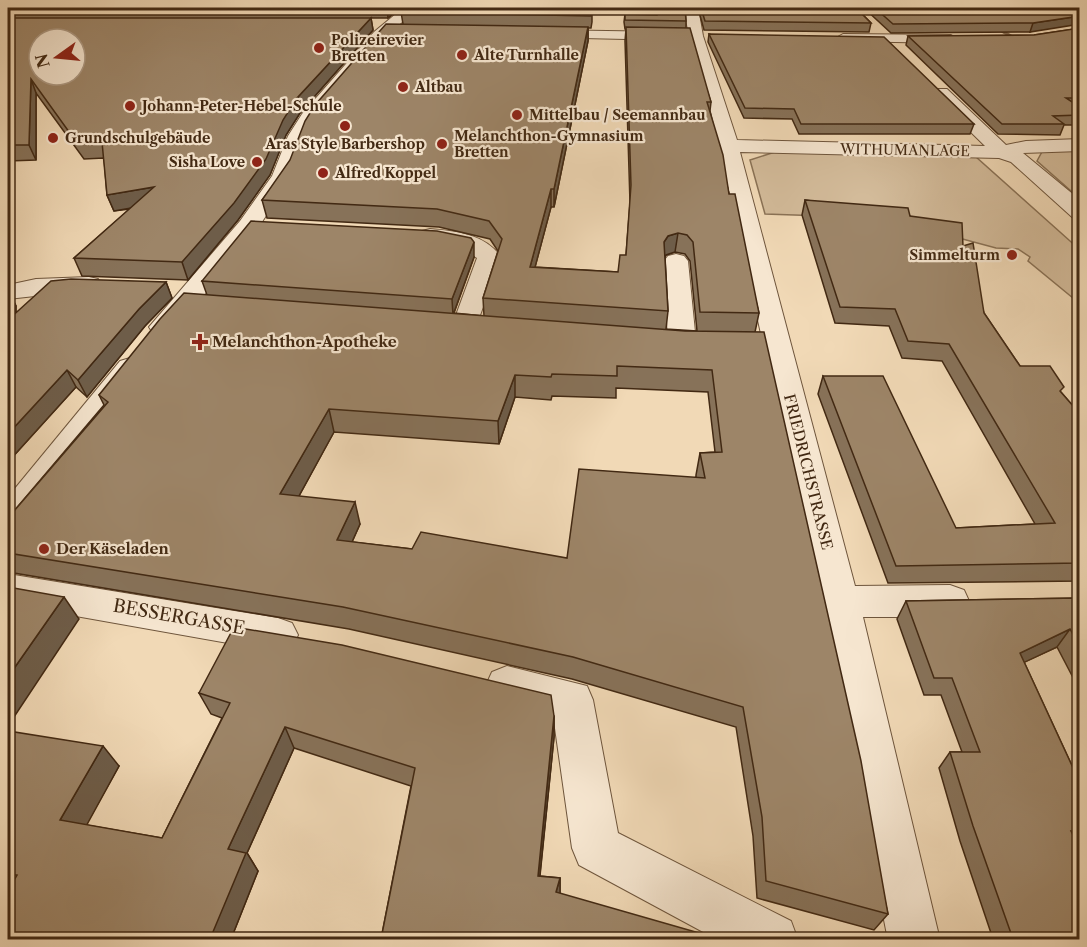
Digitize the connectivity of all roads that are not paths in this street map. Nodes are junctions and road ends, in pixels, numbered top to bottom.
1 (411, 8) edge
2 (691, 8) edge
3 (871, 23) edge
4 (378, 29) junction
5 (409, 32) edge
6 (528, 34) edge
7 (702, 36) junction
8 (828, 38) edge
9 (887, 39) junction
10 (967, 39) edge
11 (902, 54) edge
12 (931, 83) edge
13 (1080, 145) edge
14 (729, 146) junction
15 (1002, 152) junction
16 (1080, 212) edge
17 (248, 226) junction
18 (272, 227) edge
19 (1080, 231) edge
20 (403, 234) edge
21 (676, 261) dead end
22 (110, 285) edge
23 (8, 292) edge
24 (495, 327) edge
25 (683, 341) edge
26 (8, 521) edge
27 (8, 589) edge
28 (984, 600) edge
29 (840, 602) junction
30 (315, 642) edge
31 (471, 677) edge
32 (772, 939) edge
33 (914, 939) edge

1 - 4 street
2 - 7 street, FRIEDRICHSTRASSE
3 - 9 street
4 - 5 street
4 - 17 street
6 - 7 street
7 - 14 street, FRIEDRICHSTRASSE
8 - 9 street
9 - 10 street
9 - 11 street
12 - 15 street
13 - 15 street, WITHUMANLAGE
14 - 15 street, WITHUMANLAGE
14 - 29 street, FRIEDRICHSTRASSE
15 - 16 street
15 - 19 street
17 - 18 street
17 - 26 street
20 - 24 street
21 - 25 street
22 - 23 street
27 - 30 street, BESSERGASSE
28 - 29 street
29 - 33 street, FRIEDRICHSTRASSE
31 - 32 street

